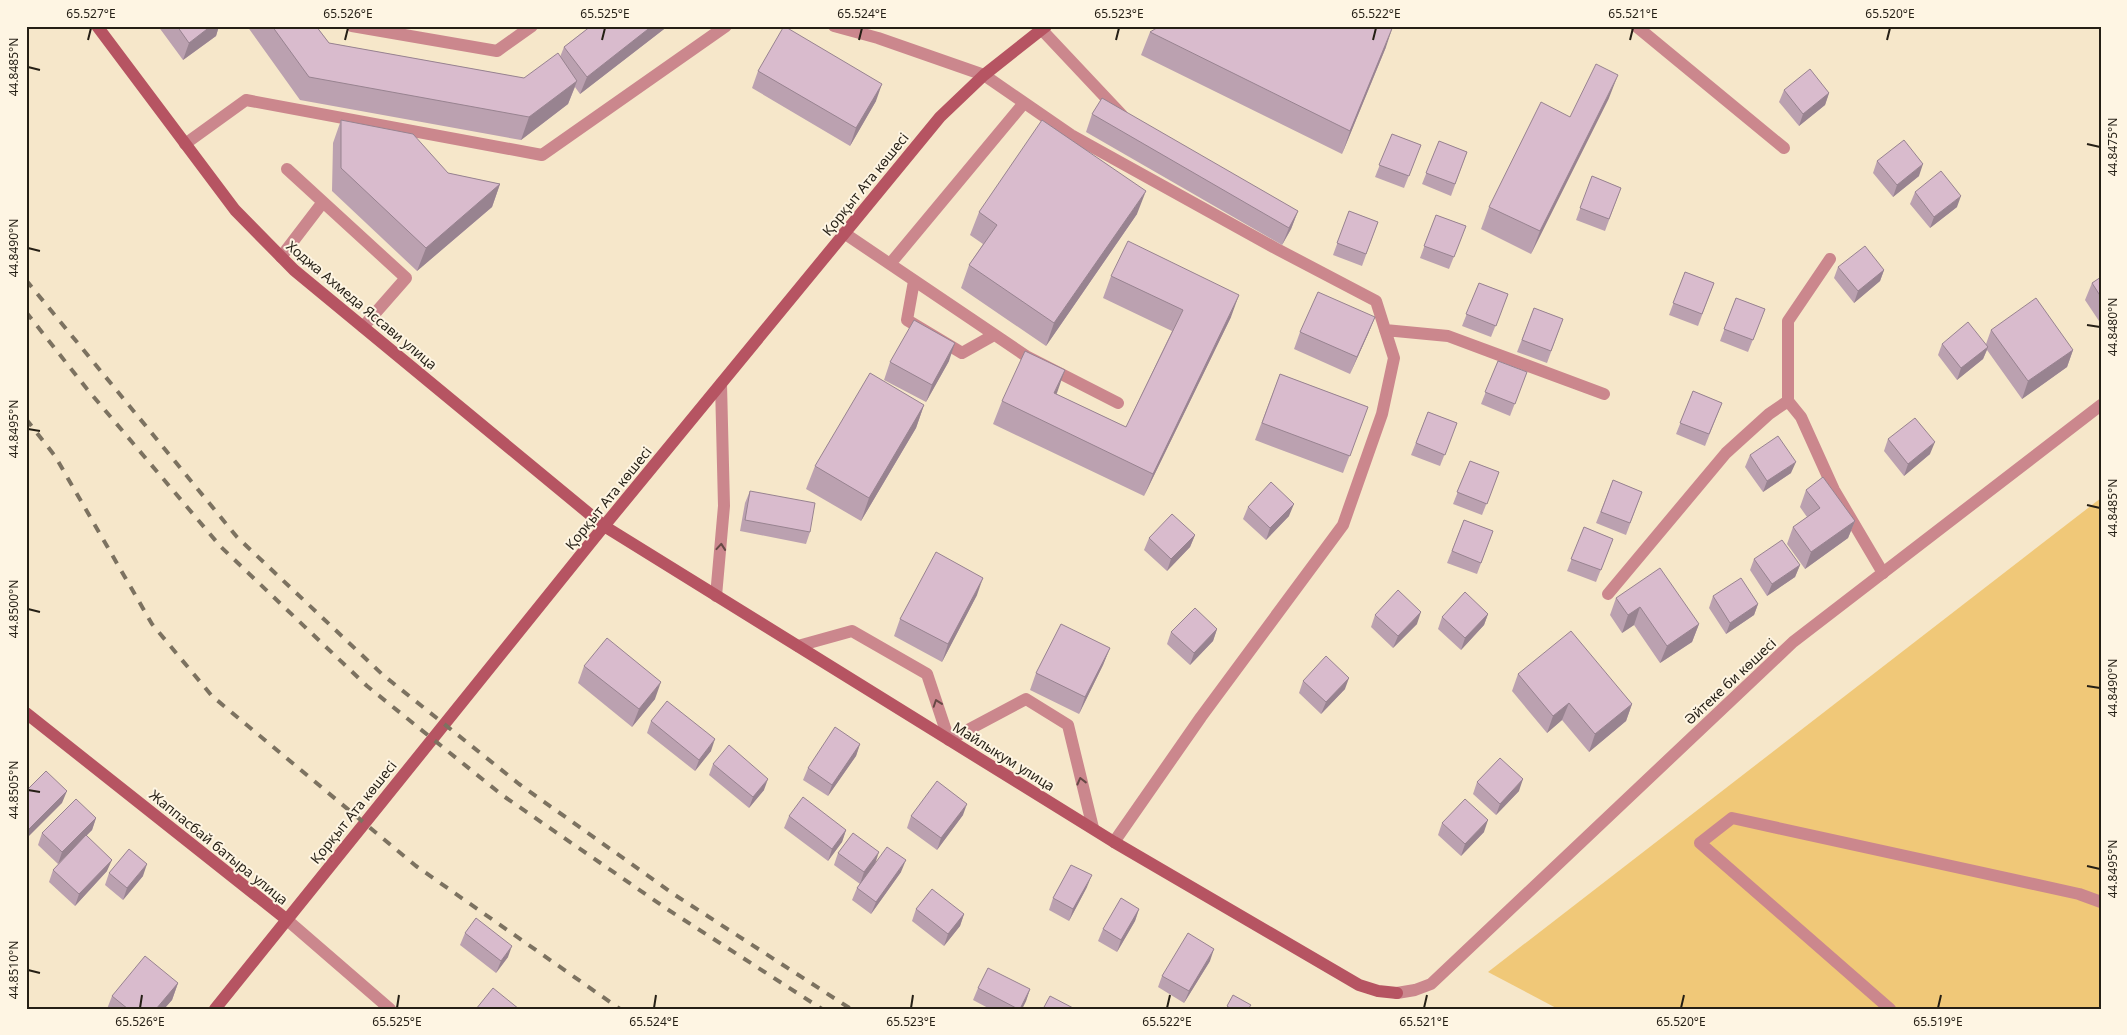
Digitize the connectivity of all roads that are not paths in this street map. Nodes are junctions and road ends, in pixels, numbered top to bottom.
1 (97, 26) edge
2 (532, 26) edge
3 (726, 26) edge
4 (834, 26) edge
5 (1636, 26) edge
6 (358, 27) edge
7 (1044, 28) edge
8 (984, 75) junction
9 (1024, 103) junction
10 (1129, 122) edge
11 (185, 144) junction
12 (1784, 148) dead end
13 (287, 169) dead end
14 (323, 202) junction
15 (844, 233) junction
16 (281, 257) junction
17 (1830, 259) dead end
18 (890, 264) junction
19 (914, 280) junction
20 (363, 327) junction
21 (1386, 330) junction
22 (994, 335) junction
23 (720, 384) junction
24 (1604, 394) dead end
25 (1788, 401) junction
26 (1118, 403) dead end
27 (2101, 405) edge
28 (604, 526) junction
29 (1883, 573) junction
30 (1608, 594) dead end
31 (716, 596) junction
32 (798, 646) junction
33 (26, 713) edge
34 (949, 740) junction
35 (1093, 828) junction
36 (1114, 842) junction
37 (2101, 902) edge
38 (286, 920) junction
39 (1397, 993) joint
40 (215, 1009) edge
41 (390, 1009) edge
42 (1890, 1009) edge

1 - 11 street, Ходжа Ахмеда Яссави улица
2 - 6 street
3 - 11 street
4 - 8 street
5 - 12 street
7 - 8 street, Қорқыт Ата көшесі
7 - 10 street
8 - 9 street
8 - 15 street, Қорқыт Ата көшесі
9 - 18 street
9 - 21 street
11 - 16 street, Ходжа Ахмеда Яссави улица
13 - 14 street
14 - 16 street
14 - 20 street
15 - 18 street
15 - 23 street, Қорқыт Ата көшесі
16 - 20 street, Ходжа Ахмеда Яссави улица
17 - 25 street
18 - 19 street
19 - 22 street
19 - 22 street
20 - 28 street, Ходжа Ахмеда Яссави улица
21 - 24 street
21 - 36 street
22 - 26 street
23 - 28 street, Қорқыт Ата көшесі
31 -> 23 street
25 - 29 street
25 - 30 street
27 - 29 street, Әйтеке би көшесі
28 - 31 street, Майлыкум улица
28 - 38 street, Қорқыт Ата көшесі
29 - 39 street, Әйтеке би көшесі
31 - 32 street, Майлыкум улица
32 - 34 street, Майлыкум улица
34 -> 32 street
33 - 38 street, Жаппасбай батыра улица
34 - 35 street, Майлыкум улица
35 -> 34 street
35 - 36 street, Майлыкум улица
36 - 39 street, Майлыкум улица
37 - 42 street
38 - 40 street, Қорқыт Ата көшесі
38 - 41 street, Жаппасбай батыра улица

